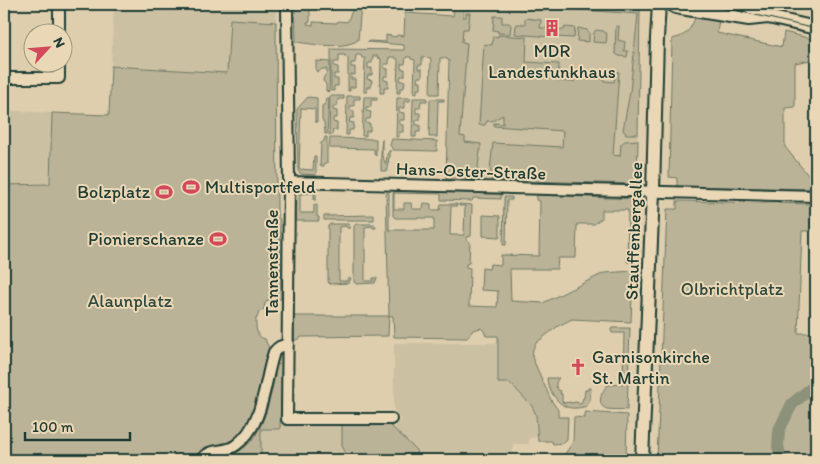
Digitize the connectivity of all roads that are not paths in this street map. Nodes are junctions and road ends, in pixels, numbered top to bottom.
1 (58, 4) edge
2 (286, 4) edge
3 (659, 4) edge
4 (671, 4) edge
5 (746, 4) edge
6 (768, 16) junction
7 (59, 22) edge
8 (816, 28) edge
9 (59, 72) edge
10 (4, 78) edge
11 (289, 182) junction
12 (653, 192) junction
13 (816, 196) edge
14 (288, 344) junction
15 (391, 419) dead end
16 (202, 460) edge
17 (642, 460) edge

1 - 7 street
2 - 11 street, Tannenstraße
3 - 12 main road, Stauffenbergallee
4 - 6 main road
5 - 6 main road
6 - 8 main road
9 - 10 street
11 - 12 street, Hans-Oster-Straße
11 - 14 street, Tannenstraße
12 - 13 street
12 - 17 main road, Stauffenbergallee
14 - 15 street, Tannenstraße
14 - 16 street

